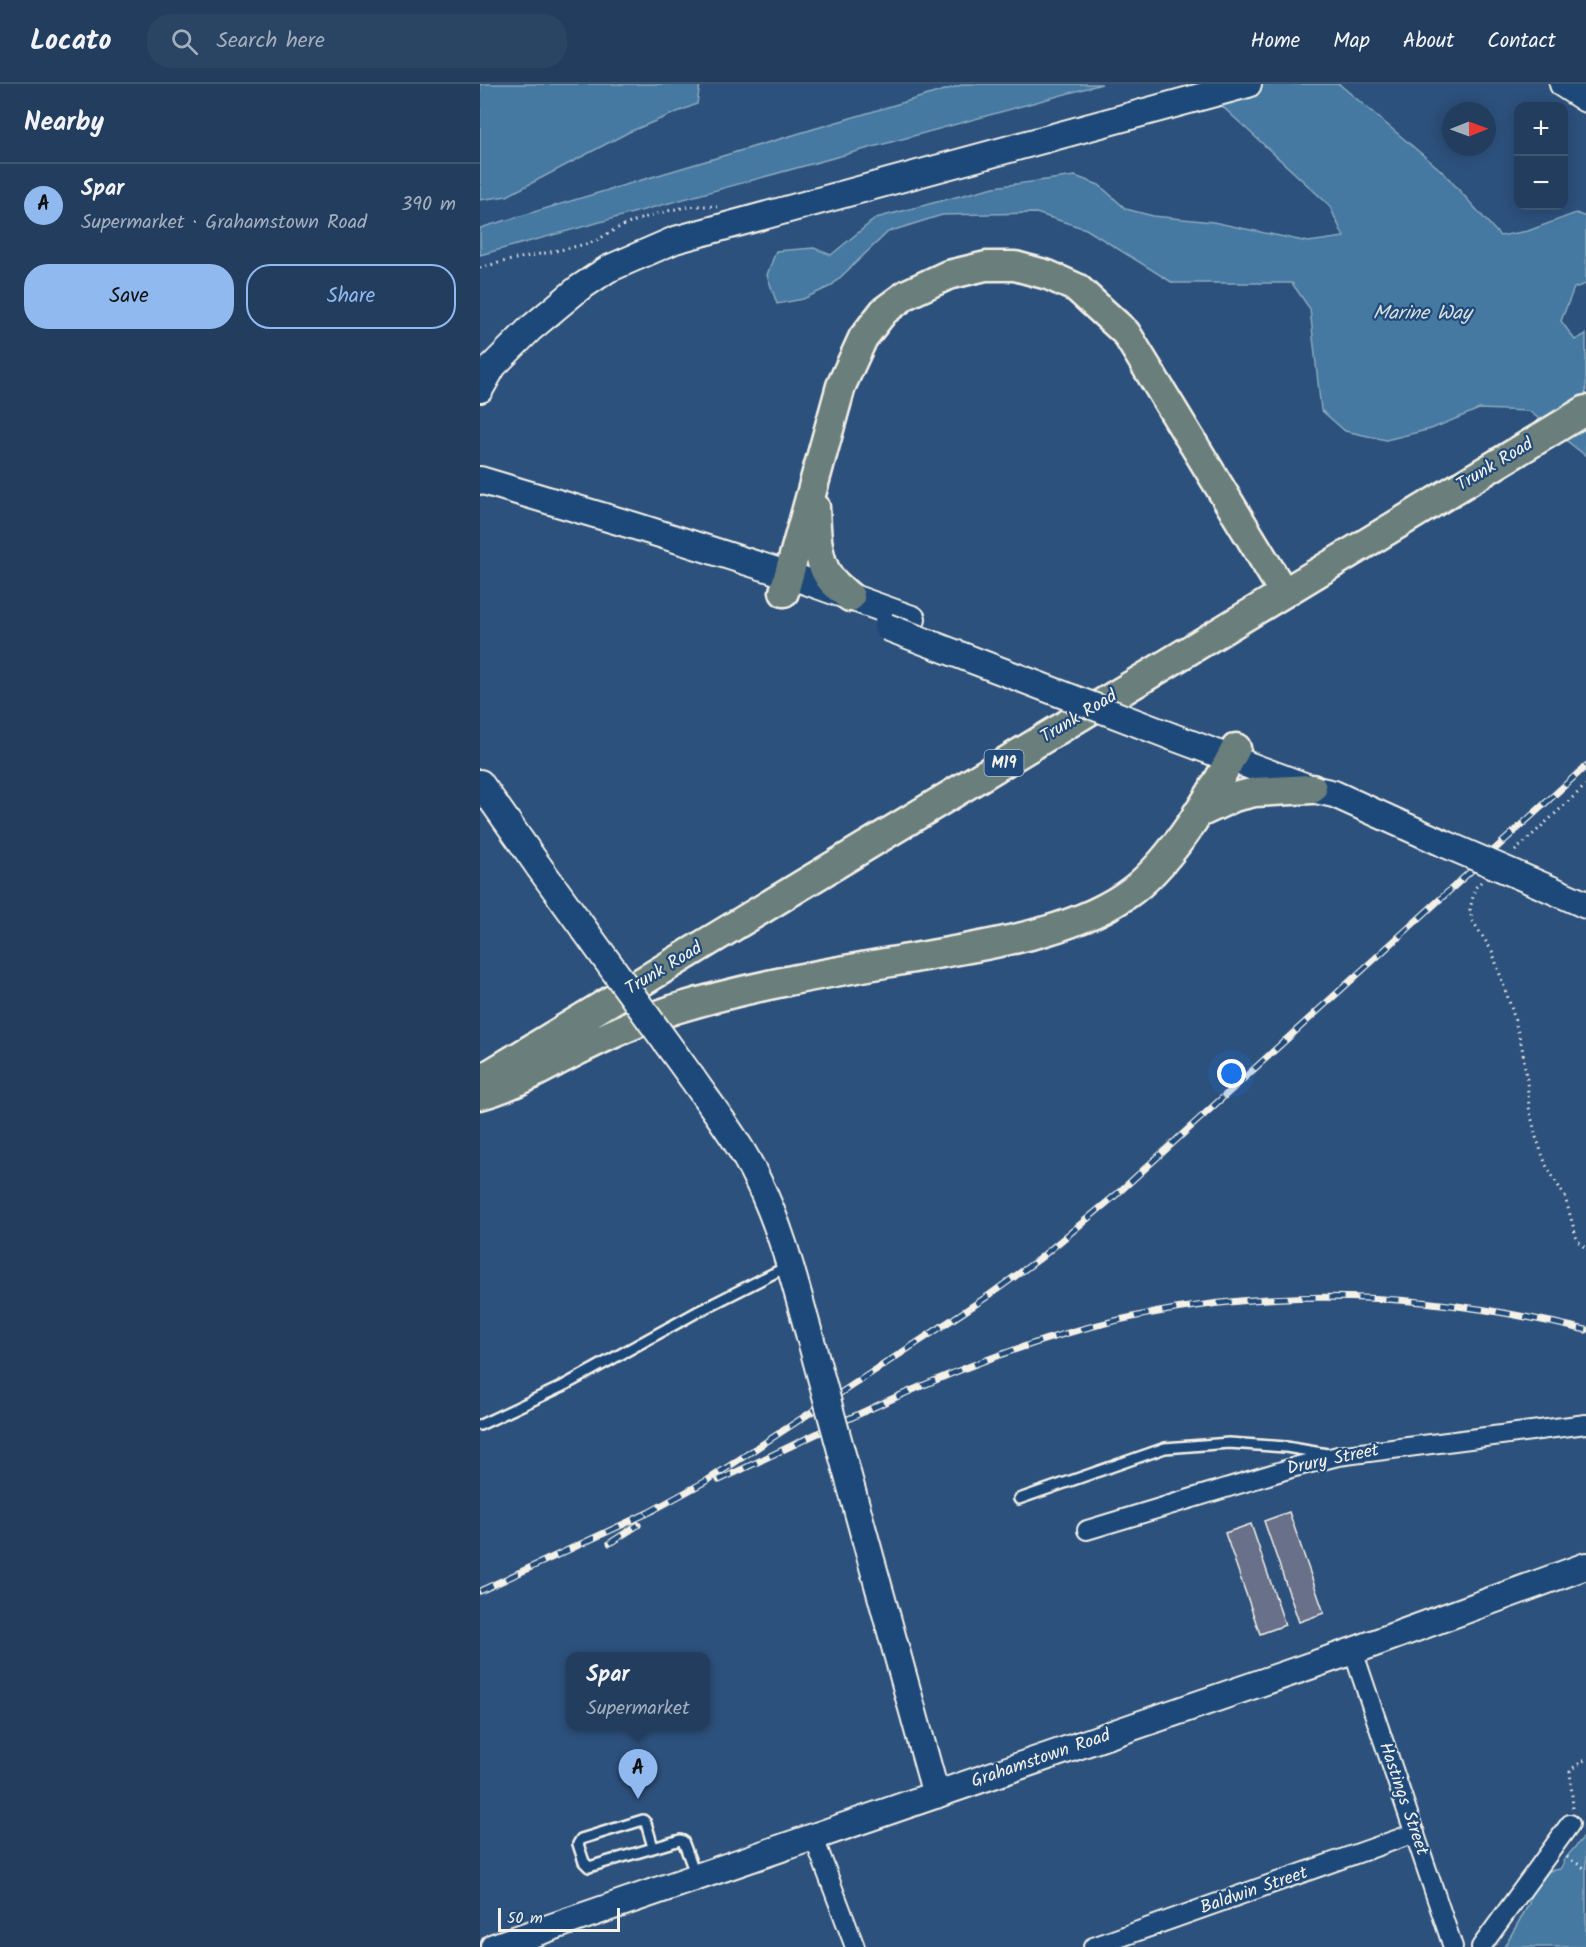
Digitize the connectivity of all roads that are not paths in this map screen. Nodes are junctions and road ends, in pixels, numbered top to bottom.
1 (1248, 84) edge
2 (1563, 84) edge
3 (1586, 99) edge
4 (480, 388) edge
5 (1586, 410) edge
6 (814, 483) junction
7 (490, 488) edge
8 (787, 583) junction
9 (1284, 593) junction
10 (850, 597) junction
11 (1176, 730) junction
12 (1234, 753) junction
13 (480, 783) edge
14 (1323, 792) junction
15 (1197, 814) junction
16 (1586, 905) edge
17 (480, 1080) edge
18 (480, 1095) edge
19 (790, 1265) junction
20 (1586, 1424) edge
21 (480, 1425) edge
22 (1338, 1455) junction
23 (1019, 1499) dead end
24 (1087, 1530) dead end
25 (1586, 1566) edge
26 (1353, 1651) junction
27 (936, 1795) junction
28 (1570, 1824) road end
29 (1415, 1833) junction
30 (814, 1838) junction
31 (653, 1847) junction
32 (697, 1878) junction
33 (494, 1947) edge
34 (855, 1947) edge
35 (1093, 1947) edge
36 (1453, 1947) edge
37 (1481, 1947) edge

1 - 4 main road
2 - 3 main road
5 - 9 main road, Trunk Road / M19
6 - 8 main road
6 - 9 main road
6 - 10 main road
7 - 8 main road
8 - 10 main road
8 - 11 main road, bridge
9 - 17 main road, Trunk Road / M19
10 - 11 main road
11 - 12 main road
12 - 14 main road
12 - 15 main road
13 - 19 main road, bridge
14 - 15 main road
14 - 16 main road, bridge
15 - 18 main road
19 - 21 lane
19 - 27 main road, bridge
20 - 22 street, Drury Street
22 - 23 lane
22 - 24 street, Drury Street
25 - 26 main road, Grahamstown Road
26 - 27 main road, Grahamstown Road
26 - 29 street, Hastings Street
27 - 30 main road, Grahamstown Road
28 - 37 street
29 - 35 street, Baldwin Street
29 - 36 street, Hastings Street
30 - 32 main road, Grahamstown Road
30 - 34 street
31 - 31 lane
31 - 32 lane
32 - 33 main road, Grahamstown Road

